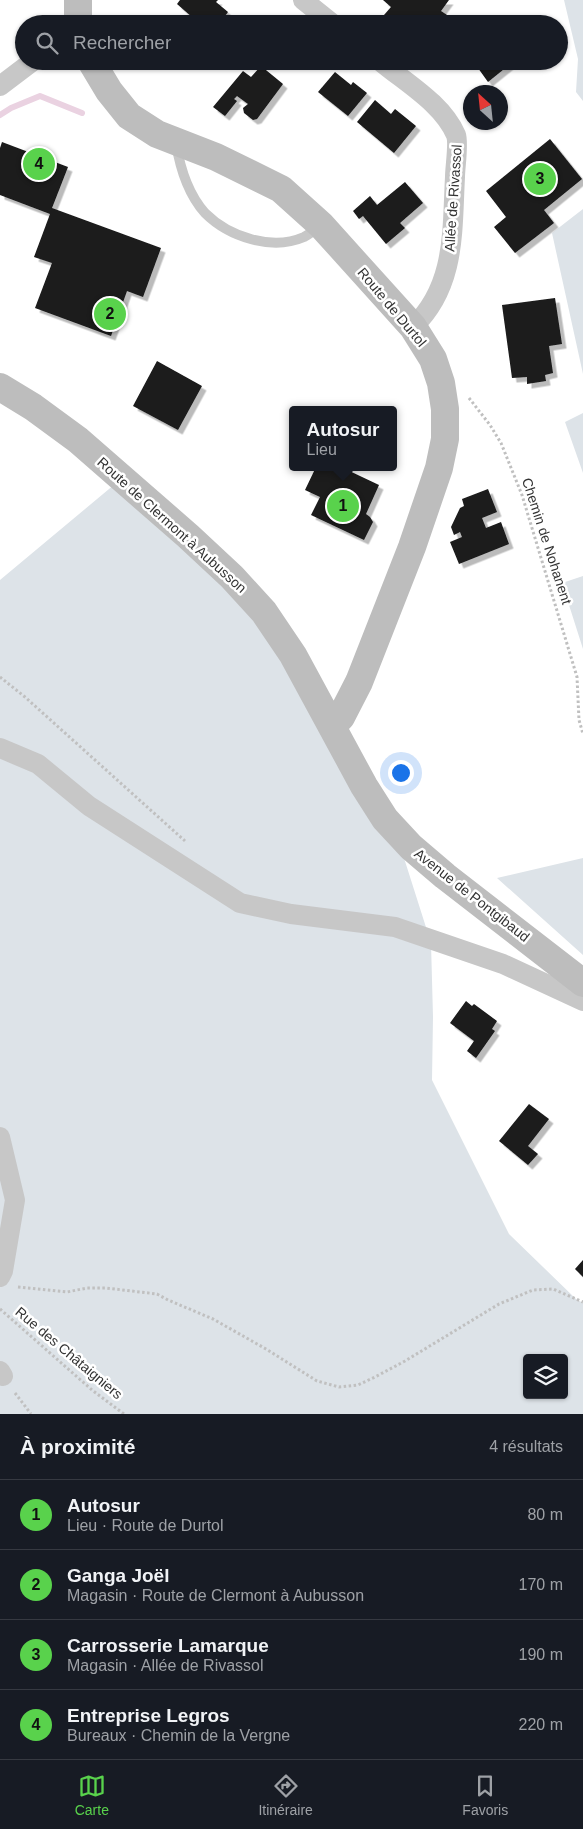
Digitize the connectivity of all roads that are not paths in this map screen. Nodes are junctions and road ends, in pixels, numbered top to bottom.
1 (78, 0) edge
2 (303, 0) edge
3 (78, 15) edge
4 (322, 15) edge
5 (21, 70) edge
6 (96, 70) edge
7 (391, 70) edge
8 (0, 86) edge
9 (176, 141) junction
10 (320, 225) junction
11 (413, 327) junction
12 (0, 387) edge
13 (332, 726) junction
14 (0, 748) edge
15 (356, 771) joint
16 (583, 983) edge
17 (583, 1001) edge
18 (0, 1137) edge
19 (4, 1282) edge

1 - 3 street
2 - 4 street
5 - 8 street
6 - 9 street, Route de Durtol
7 - 11 street, Allée de Rivassol
9 - 10 street, Route de Durtol
9 - 10 lane
10 - 11 street, Route de Durtol
11 - 13 street, Route de Durtol
12 - 13 street, Route de Clermont à Aubusson
13 - 15 street, Route de Clermont à Aubusson
14 - 17 street
15 - 16 street, Avenue de Pontgibaud
18 - 19 street

